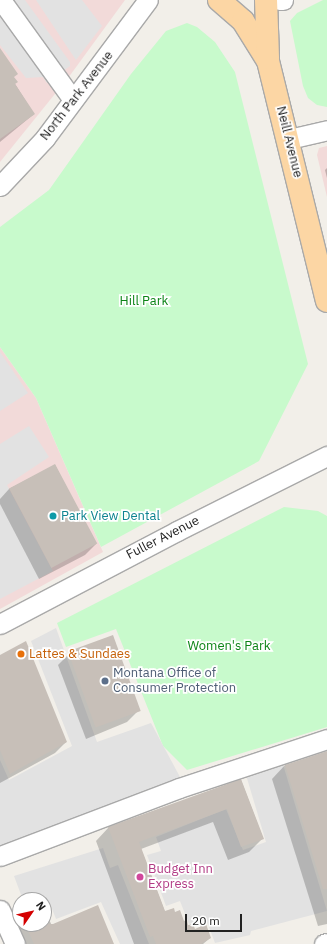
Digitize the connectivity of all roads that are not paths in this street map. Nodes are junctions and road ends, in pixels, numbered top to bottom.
1 (1, 0) edge
2 (148, 0) edge
3 (219, 0) edge
4 (266, 0) edge
5 (279, 0) edge
6 (283, 0) edge
7 (268, 61) junction
8 (73, 100) junction
9 (327, 130) edge
10 (289, 139) junction
11 (0, 186) edge
12 (327, 301) edge
13 (327, 456) edge
14 (0, 624) edge
15 (327, 739) edge
16 (0, 856) edge
17 (0, 910) edge
18 (15, 944) edge
19 (324, 944) edge
20 (327, 944) edge

1 - 8 street
2 - 8 street, North Park Avenue
3 - 7 main road, Neill Avenue
4 - 7 main road
5 - 6 street
7 - 10 main road, Neill Avenue
8 - 11 street, North Park Avenue
9 - 10 street
10 - 12 main road, Neill Avenue
13 - 14 street, Fuller Avenue
15 - 16 street
17 - 18 street
19 - 20 street

